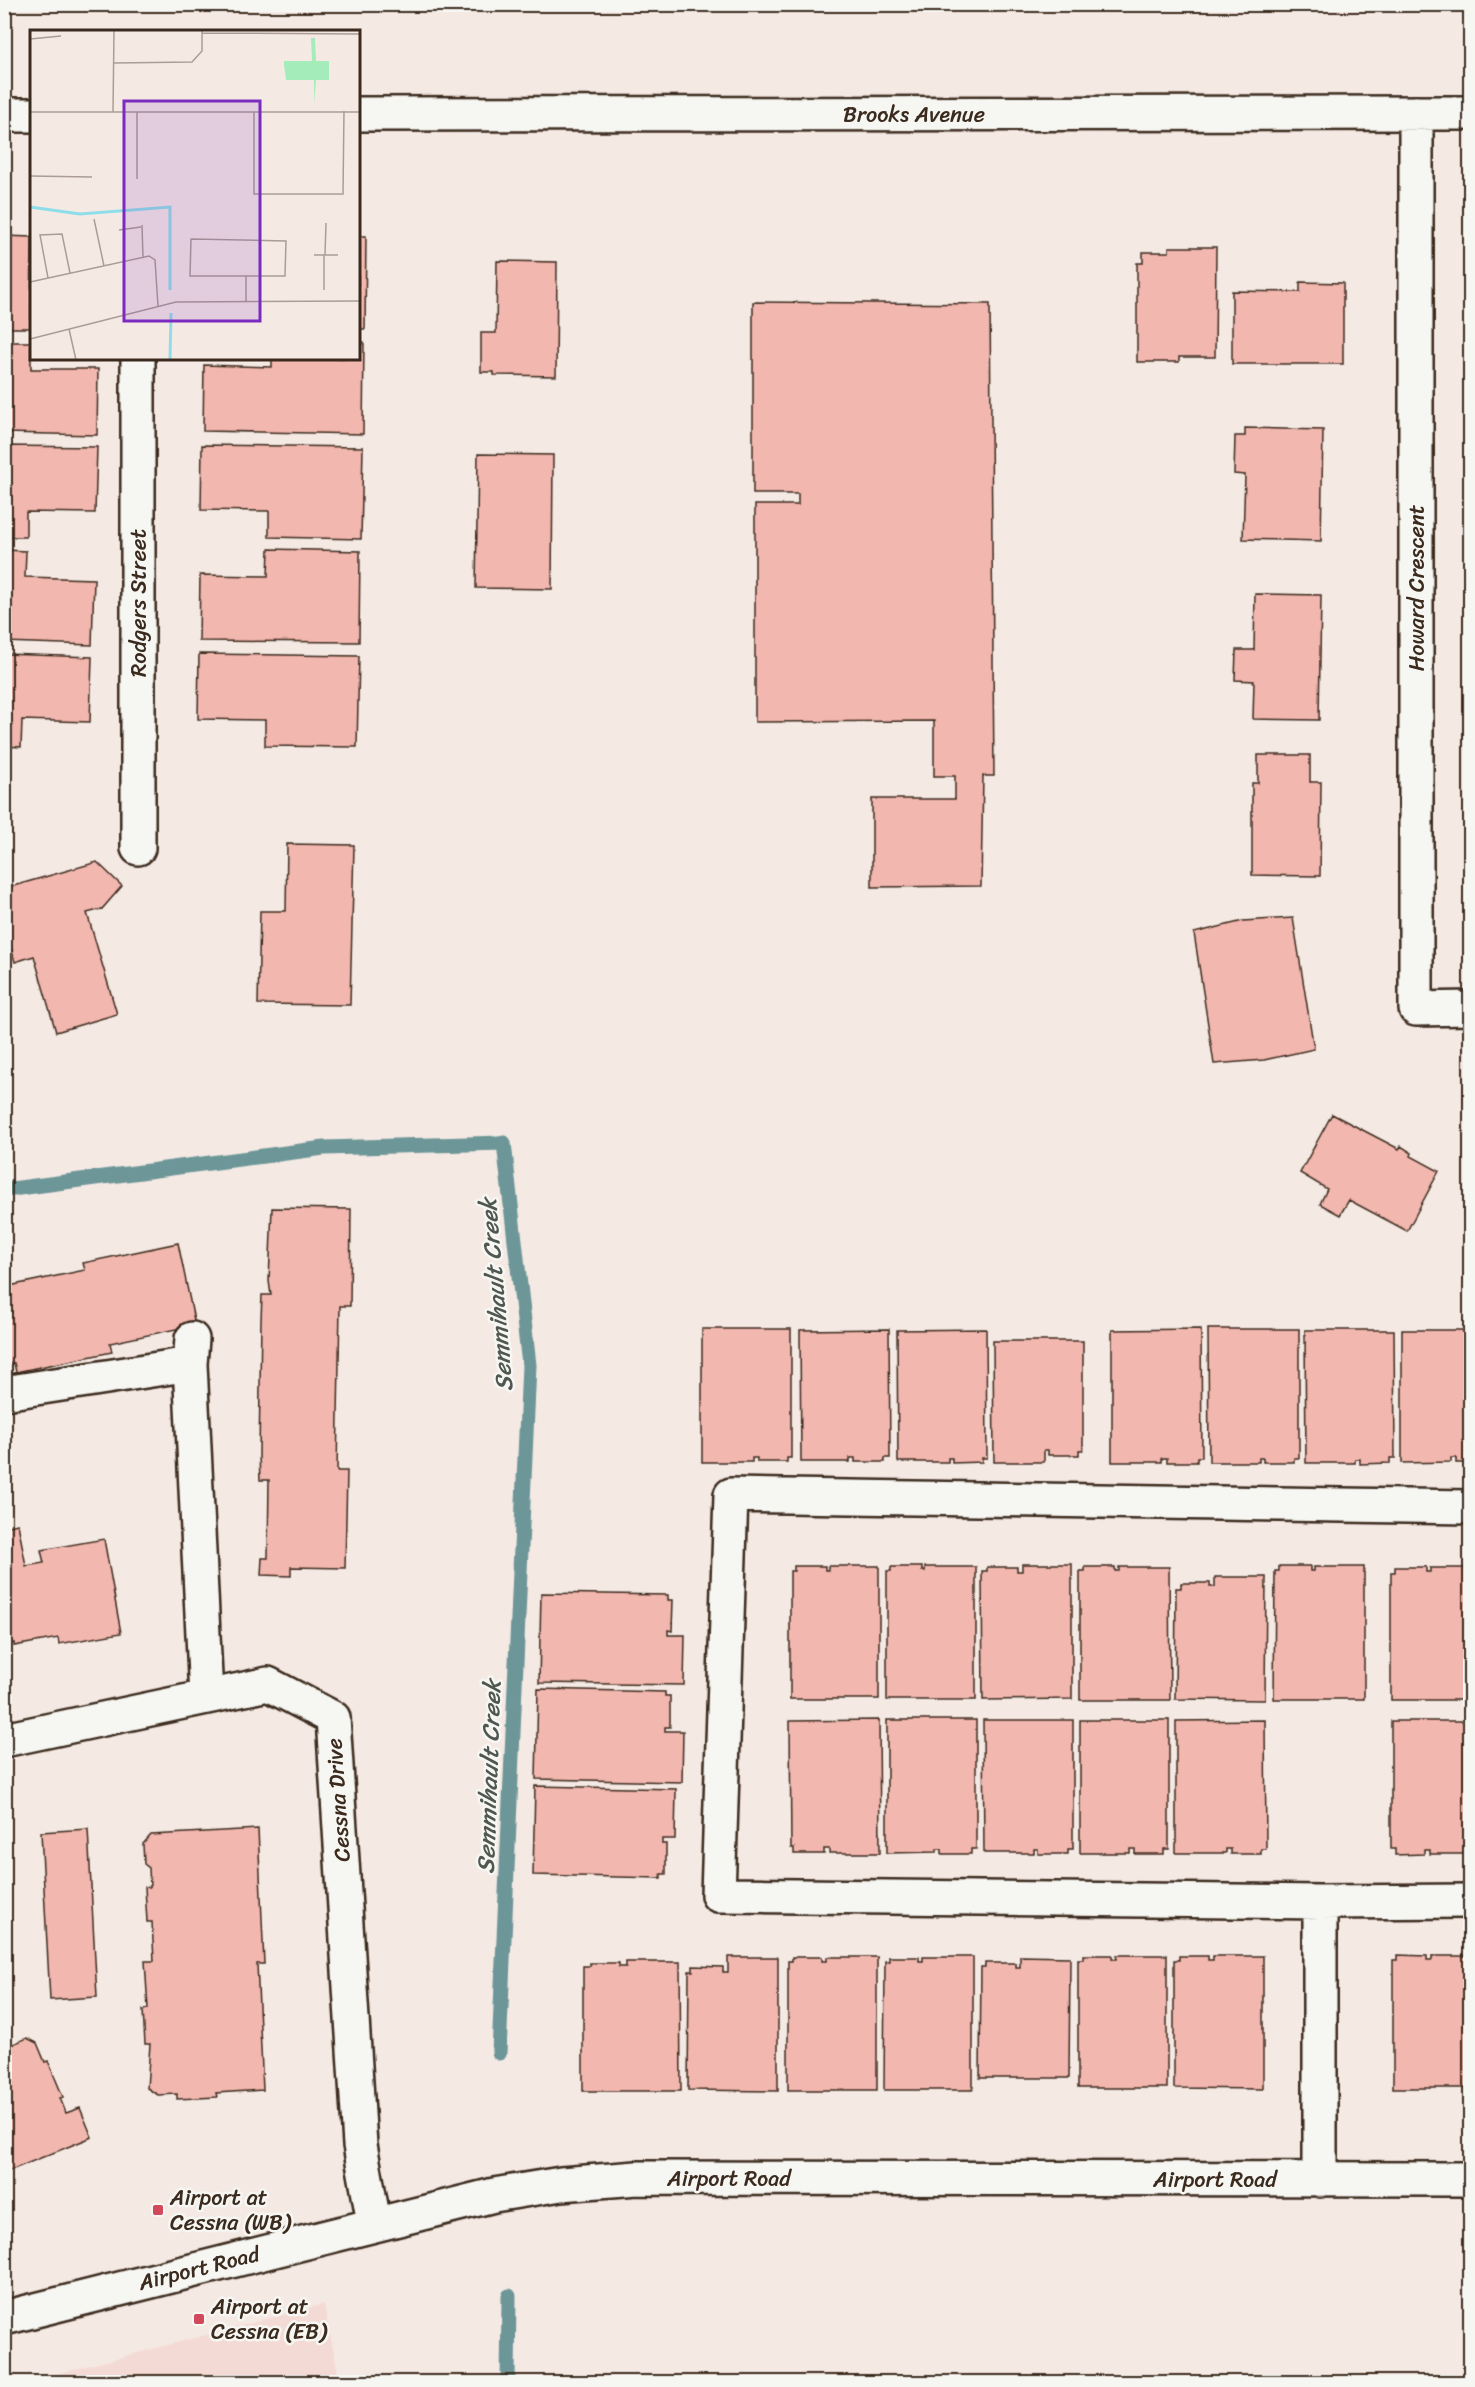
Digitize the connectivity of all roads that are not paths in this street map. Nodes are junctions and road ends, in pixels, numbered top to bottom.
1 (1416, 113) junction
2 (1470, 113) edge
3 (360, 114) edge
4 (4, 115) edge
5 (30, 115) edge
6 (138, 360) edge
7 (138, 848) dead end
8 (1470, 1008) edge
9 (4, 1393) edge
10 (1470, 1507) edge
11 (206, 1697) junction
12 (4, 1740) edge
13 (1470, 1901) edge
14 (1320, 1902) junction
15 (1470, 2179) edge
16 (1320, 2180) junction
17 (374, 2223) junction
18 (4, 2318) edge

1 - 2 street, Brooks Avenue
1 - 3 street, Brooks Avenue
1 - 8 street, Howard Crescent
4 - 5 street
6 - 7 street, Rodgers Street
9 - 11 street
10 - 14 street
11 - 12 street, Cessna Drive
11 - 17 street, Cessna Drive
13 - 14 street
14 - 16 street
15 - 16 street, Airport Road
16 - 17 street, Airport Road
17 - 18 street, Airport Road

